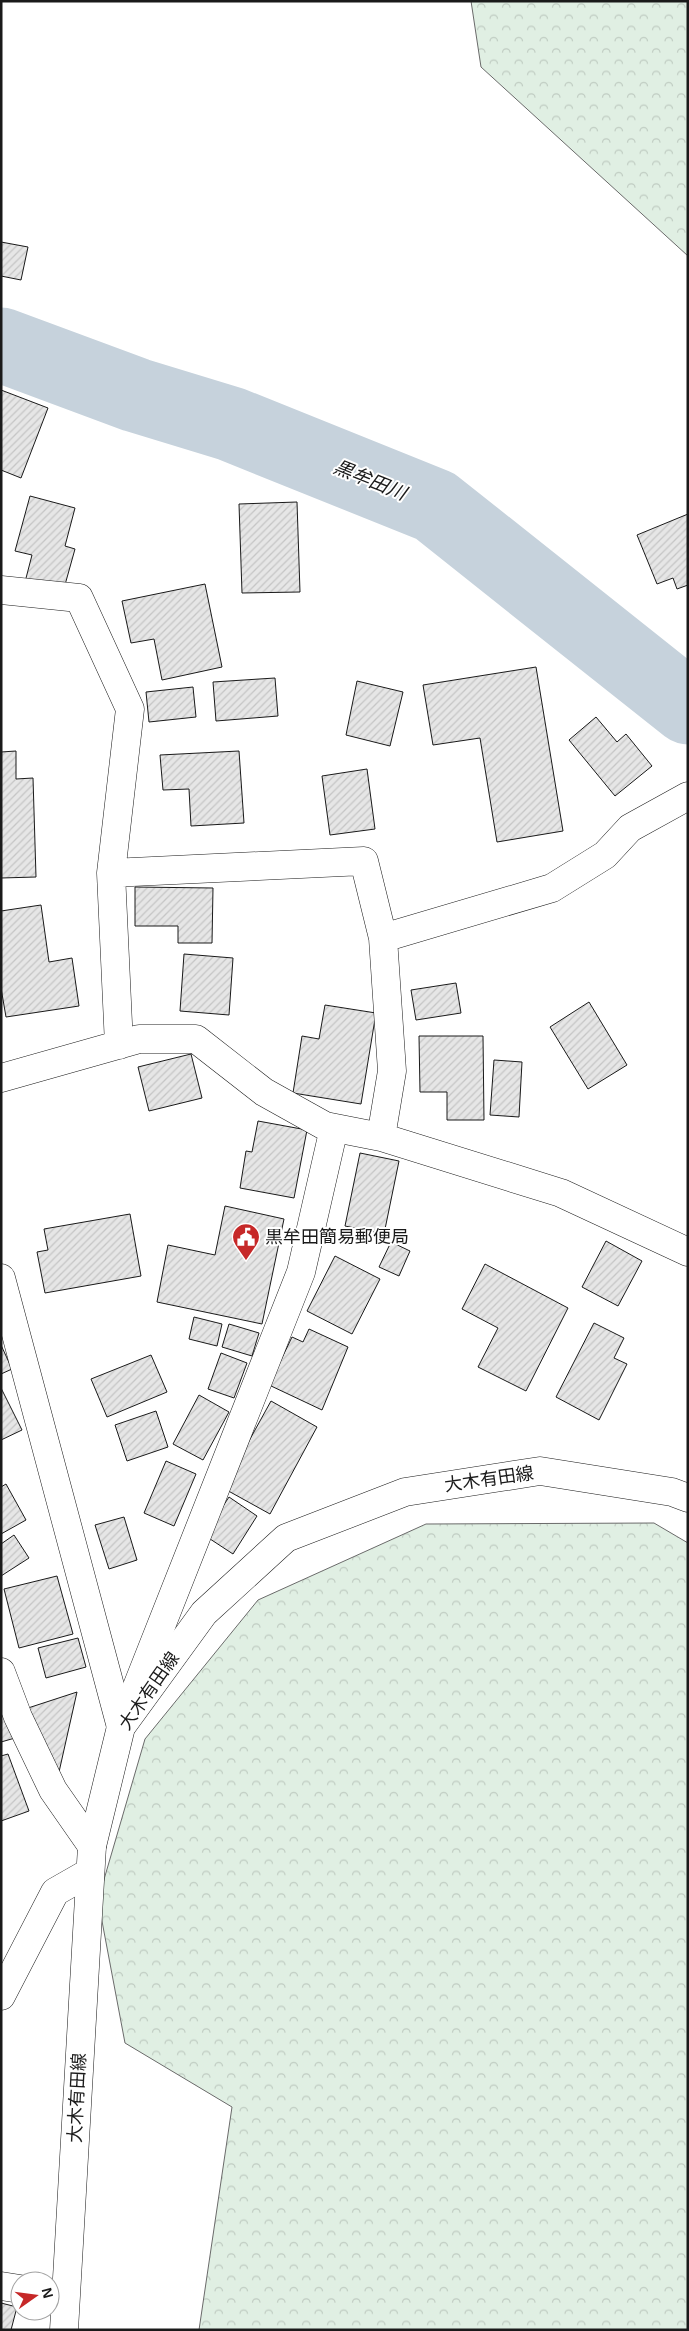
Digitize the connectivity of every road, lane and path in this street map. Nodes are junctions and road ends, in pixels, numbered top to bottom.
1 (1, 590) edge
2 (688, 796) edge
3 (111, 873) junction
4 (383, 938) junction
5 (119, 1045) junction
6 (1, 1078) edge
7 (334, 1128) junction
8 (381, 1137) junction
9 (688, 1252) edge
10 (1, 1278) edge
11 (688, 1498) edge
12 (1, 1672) edge
13 (121, 1727) junction
14 (91, 1859) junction
15 (1, 1996) edge
16 (60, 2271) edge
17 (60, 2307) edge
18 (64, 2330) edge

1 - 3 street
2 - 4 street
3 - 4 street
3 - 5 street
4 - 8 street
5 - 6 street
5 - 7 street
7 - 8 street
7 - 13 street
8 - 9 street
10 - 13 street
11 - 13 street, 大木有田線
12 - 14 street
13 - 14 street, 大木有田線
14 - 15 street
14 - 16 street, 大木有田線
17 - 18 street, 大木有田線

